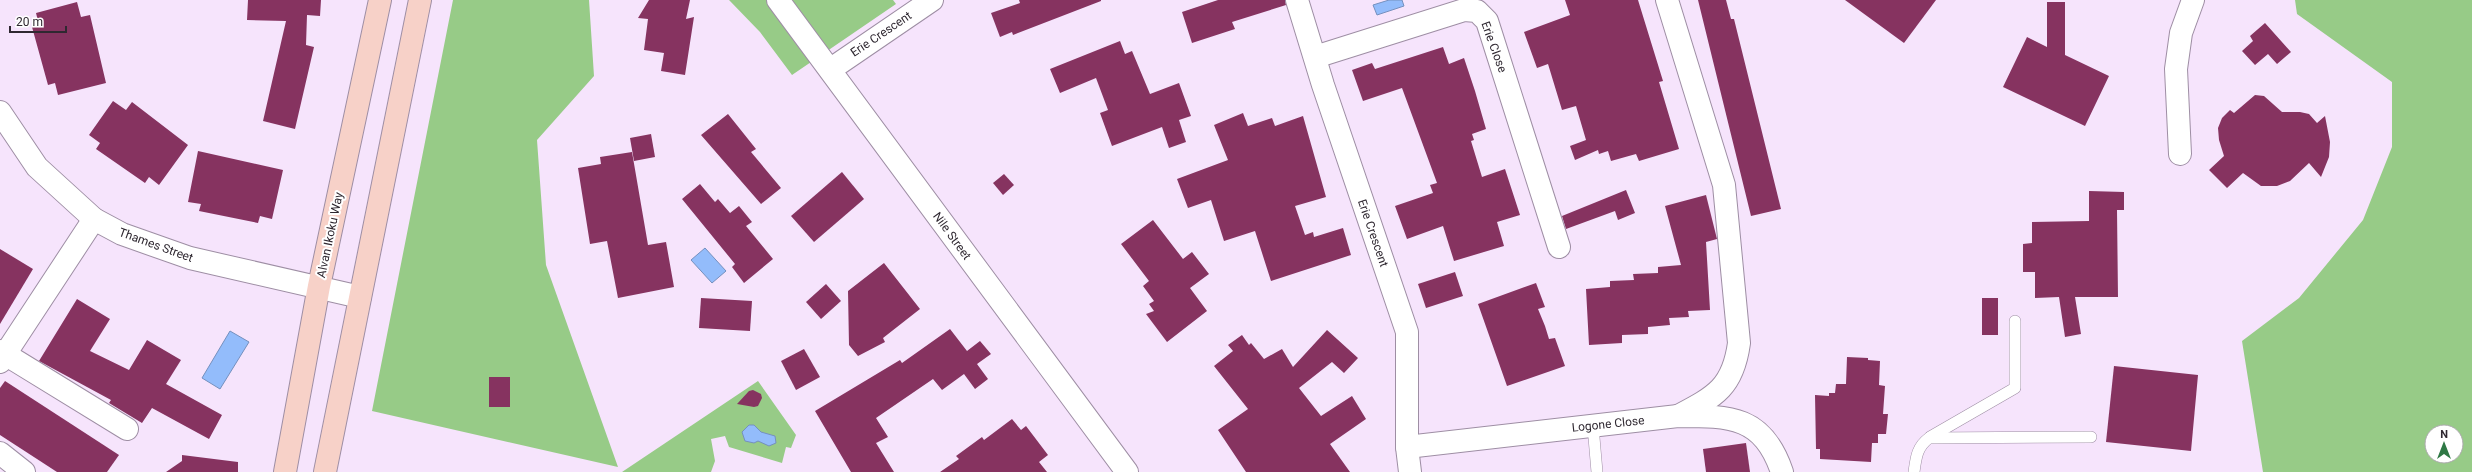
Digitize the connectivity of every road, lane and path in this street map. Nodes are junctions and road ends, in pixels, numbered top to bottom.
1 (380, 0) edge
2 (420, 0) edge
3 (778, 0) edge
4 (932, 0) edge
5 (1297, 0) edge
6 (1667, 0) edge
7 (2193, 0) edge
8 (1315, 57) junction
9 (831, 69) junction
10 (0, 112) edge
11 (2180, 154) dead end
12 (94, 219) junction
13 (1559, 247) dead end
14 (319, 286) junction
15 (360, 297) junction
16 (2015, 321) dead end
17 (2, 356) edge
18 (1678, 416) junction
19 (1593, 426) junction
20 (126, 429) dead end
21 (2091, 436) dead end
22 (1930, 438) junction
23 (1407, 447) junction
24 (0, 453) edge
25 (24, 472) edge
26 (285, 472) edge
27 (326, 472) edge
28 (1127, 472) edge
29 (1410, 472) edge
30 (1597, 472) edge
31 (1782, 472) edge
32 (1914, 472) edge

1 - 14 street, Alvan Ikoku Way
2 - 15 street
3 - 9 street, Nile Street
4 - 9 street, Erie Crescent
5 - 8 street, Erie Crescent
6 - 18 street
7 - 11 street
8 - 13 street, Erie Close
8 - 23 street, Erie Crescent
9 - 28 street, Nile Street
10 - 12 street, Thames Street
12 - 14 street, Thames Street
12 - 17 street
14 - 15 street, Thames Street
14 - 26 street, Alvan Ikoku Way
15 - 27 street
16 - 22 lane
17 - 20 street
18 - 19 street, Logone Close
18 - 31 street, Logone Close
19 - 23 street, Logone Close
19 - 30 lane
21 - 22 lane
22 - 32 lane
23 - 29 street, Erie Crescent
24 - 25 street

